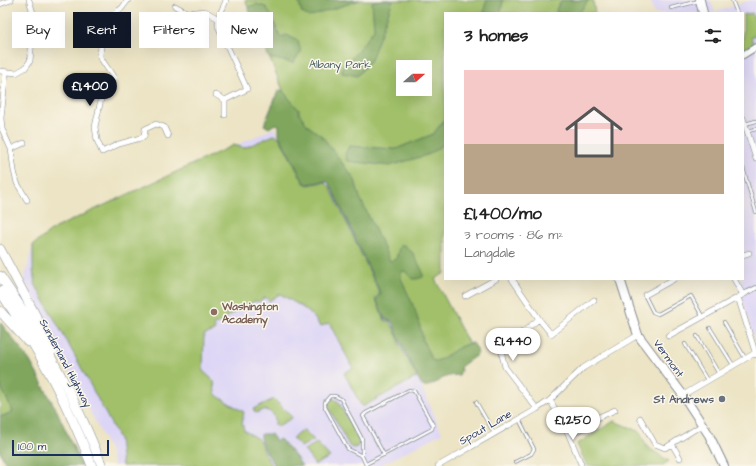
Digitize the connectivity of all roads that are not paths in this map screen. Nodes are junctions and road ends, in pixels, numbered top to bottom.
1 (11, 0) edge
2 (29, 0) edge
3 (128, 0) edge
4 (226, 0) edge
5 (700, 0) edge
6 (732, 0) edge
7 (0, 4) edge
8 (175, 6) dead end
9 (671, 8) dead end
10 (186, 12) edge
11 (194, 12) edge
12 (208, 12) edge
13 (221, 12) edge
14 (703, 12) edge
15 (737, 12) edge
16 (209, 13) edge
17 (217, 18) edge
18 (756, 47) edge
19 (228, 48) edge
20 (744, 54) edge
21 (0, 71) edge
22 (6, 72) junction
23 (216, 95) dead end
24 (225, 100) junction
25 (225, 115) dead end
26 (744, 121) edge
27 (756, 121) edge
28 (756, 129) edge
29 (748, 132) junction
30 (168, 136) dead end
31 (24, 143) dead end
32 (11, 149) junction
33 (756, 159) edge
34 (744, 171) edge
35 (27, 200) dead end
36 (756, 212) edge
37 (0, 249) edge
38 (749, 253) dead end
39 (744, 256) edge
40 (0, 276) edge
41 (494, 280) edge
42 (513, 280) edge
43 (620, 280) edge
44 (672, 280) edge
45 (734, 280) edge
46 (756, 288) edge
47 (0, 291) edge
48 (645, 295) joint
49 (742, 295) junction
50 (465, 296) dead end
51 (594, 300) dead end
52 (0, 311) edge
53 (703, 317) junction
54 (539, 319) junction
55 (724, 322) dead end
56 (710, 328) dead end
57 (638, 335) junction
58 (668, 336) dead end
59 (697, 336) dead end
60 (685, 344) dead end
61 (756, 354) edge
62 (746, 359) junction
63 (44, 361) junction
64 (733, 366) junction
65 (719, 374) junction
66 (707, 381) junction
67 (683, 395) junction
68 (550, 400) junction
69 (74, 401) junction
70 (476, 402) dead end
71 (537, 409) junction
72 (615, 410) dead end
73 (640, 418) dead end
74 (519, 419) junction
75 (702, 425) junction
76 (495, 433) junction
77 (568, 433) junction
78 (672, 444) junction
79 (384, 455) junction
80 (362, 456) junction
81 (680, 458) dead end
82 (515, 462) dead end
83 (582, 464) dead end
84 (366, 465) edge
85 (92, 466) edge
86 (102, 466) edge
87 (438, 466) edge
88 (724, 466) edge

1 - 7 street
2 - 22 street
3 - 30 street
4 - 13 street
5 - 9 lane
5 - 14 main road
6 - 15 lane
8 - 10 street
11 - 12 street
16 - 17 street
18 - 20 street
19 - 24 street
21 - 22 street
22 - 32 street
23 - 24 street
24 - 25 street
26 - 27 lane
26 - 29 street
28 - 29 lane
29 - 33 street
31 - 32 street
32 - 35 street
34 - 36 lane
37 - 69 highway
38 - 39 street
40 - 69 highway, Sunderland Highway
41 - 50 street
42 - 54 street
43 - 57 main road, Vermont
44 - 48 street
45 - 49 street
46 - 49 street
47 - 63 highway, Sunderland Highway
48 - 53 lane
49 - 53 street
49 - 61 street
51 - 54 street
52 - 63 highway
53 - 58 street
54 - 71 street
55 - 62 lane
56 - 64 lane
57 - 67 main road, Vermont
57 - 68 street, Spout Lane
59 - 65 lane
60 - 66 lane
61 - 62 street
62 - 64 street
63 - 85 highway, Sunderland Highway
64 - 65 street
65 - 66 street
66 - 67 street
67 - 75 main road, Vermont
68 - 71 street, Spout Lane
68 - 77 street
69 - 86 highway, Sunderland Highway
70 - 76 lane
71 - 74 street, Spout Lane
72 - 77 street
73 - 78 street
74 - 76 street, Spout Lane
74 - 82 lane
75 - 78 street
75 - 88 main road, Vermont
76 - 87 street, Spout Lane
77 - 83 street
78 - 81 street
79 - 79 lane
79 - 84 lane
80 - 80 lane
80 - 84 lane

